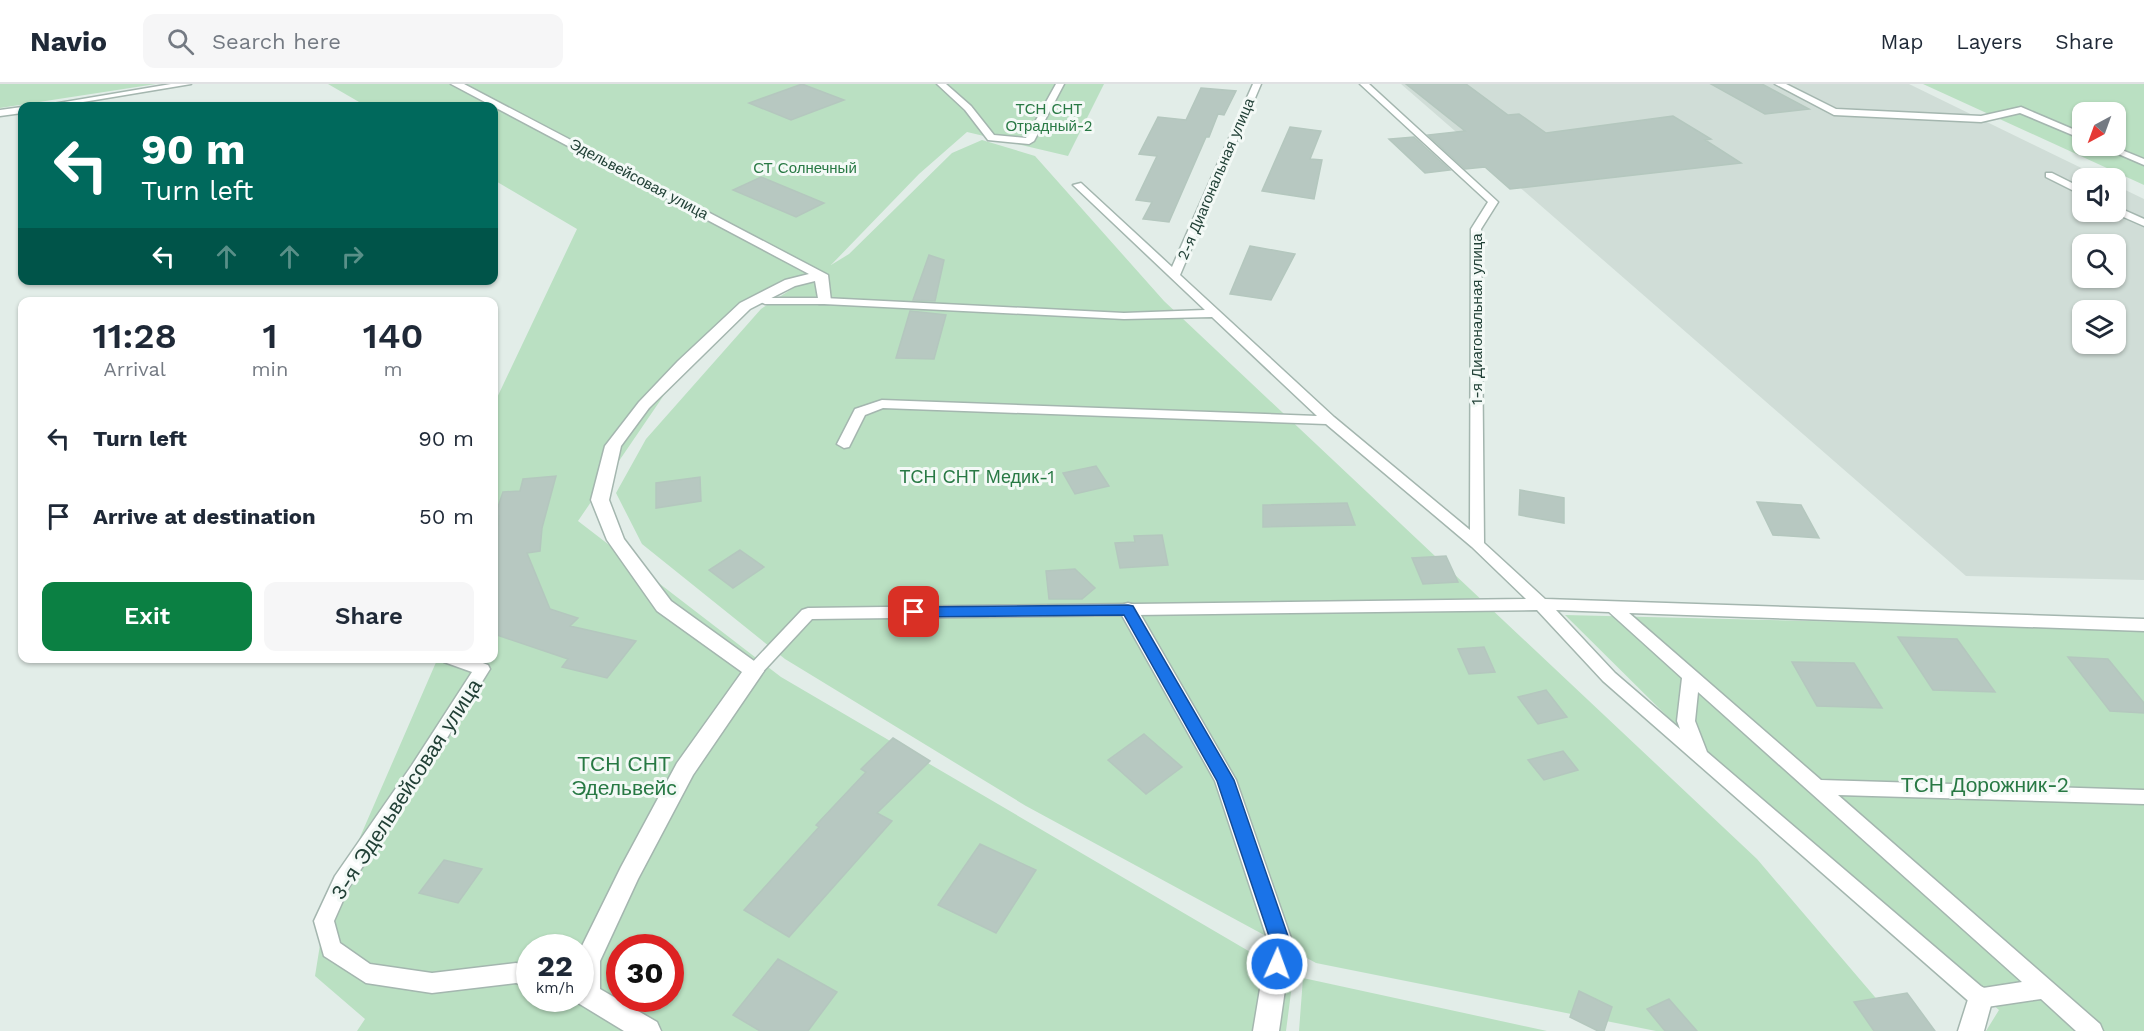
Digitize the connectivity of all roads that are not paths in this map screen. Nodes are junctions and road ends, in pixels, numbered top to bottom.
1 (187, 84) edge
2 (456, 84) edge
3 (940, 84) edge
4 (1060, 84) edge
5 (1257, 84) edge
6 (1364, 84) edge
7 (1779, 84) edge
8 (71, 102) edge
9 (490, 102) edge
10 (498, 106) edge
11 (18, 111) edge
12 (0, 113) edge
13 (2072, 132) edge
14 (2126, 155) edge
15 (2144, 162) edge
16 (2049, 175) dead end
17 (1078, 185) dead end
18 (2072, 187) edge
19 (2126, 214) edge
20 (2144, 223) edge
21 (1175, 274) junction
22 (821, 275) junction
23 (765, 301) dead end
24 (824, 301) junction
25 (1213, 313) junction
26 (1329, 420) junction
27 (844, 444) dead end
28 (1477, 544) junction
29 (1541, 604) junction
30 (1612, 606) junction
31 (1128, 610) junction
32 (2144, 625) edge
33 (465, 663) edge
34 (754, 671) junction
35 (1690, 675) junction
36 (1700, 756) junction
37 (1817, 787) junction
38 (2144, 797) edge
39 (594, 948) edge
40 (516, 973) edge
41 (2043, 989) junction
42 (1980, 998) junction
43 (594, 1000) edge
44 (648, 1031) edge
45 (1266, 1031) edge
46 (1971, 1031) edge
47 (2092, 1031) edge

1 - 8 lane
2 - 9 street, Эдельвейсовая улица
3 - 4 lane
5 - 21 lane, 2-я Диагональная улица
6 - 28 lane, 1-я Диагональная улица
7 - 13 lane
10 - 22 street, Эдельвейсовая улица
11 - 12 lane
14 - 15 lane
16 - 18 lane
17 - 21 lane
19 - 20 lane
21 - 25 lane
22 - 24 street
22 - 34 street
23 - 24 lane
24 - 25 lane
25 - 26 lane
26 - 27 lane
26 - 28 lane
28 - 29 lane
29 - 30 lane
29 - 31 lane
29 - 36 lane
30 - 32 lane
30 - 35 lane
31 - 34 lane
31 - 45 street
33 - 40 lane, 3-я Эдельвейсовая улица
34 - 39 street
35 - 36 lane
35 - 37 lane
36 - 42 lane
37 - 38 lane
37 - 41 lane
41 - 42 lane
41 - 47 lane
42 - 46 street
43 - 44 street

